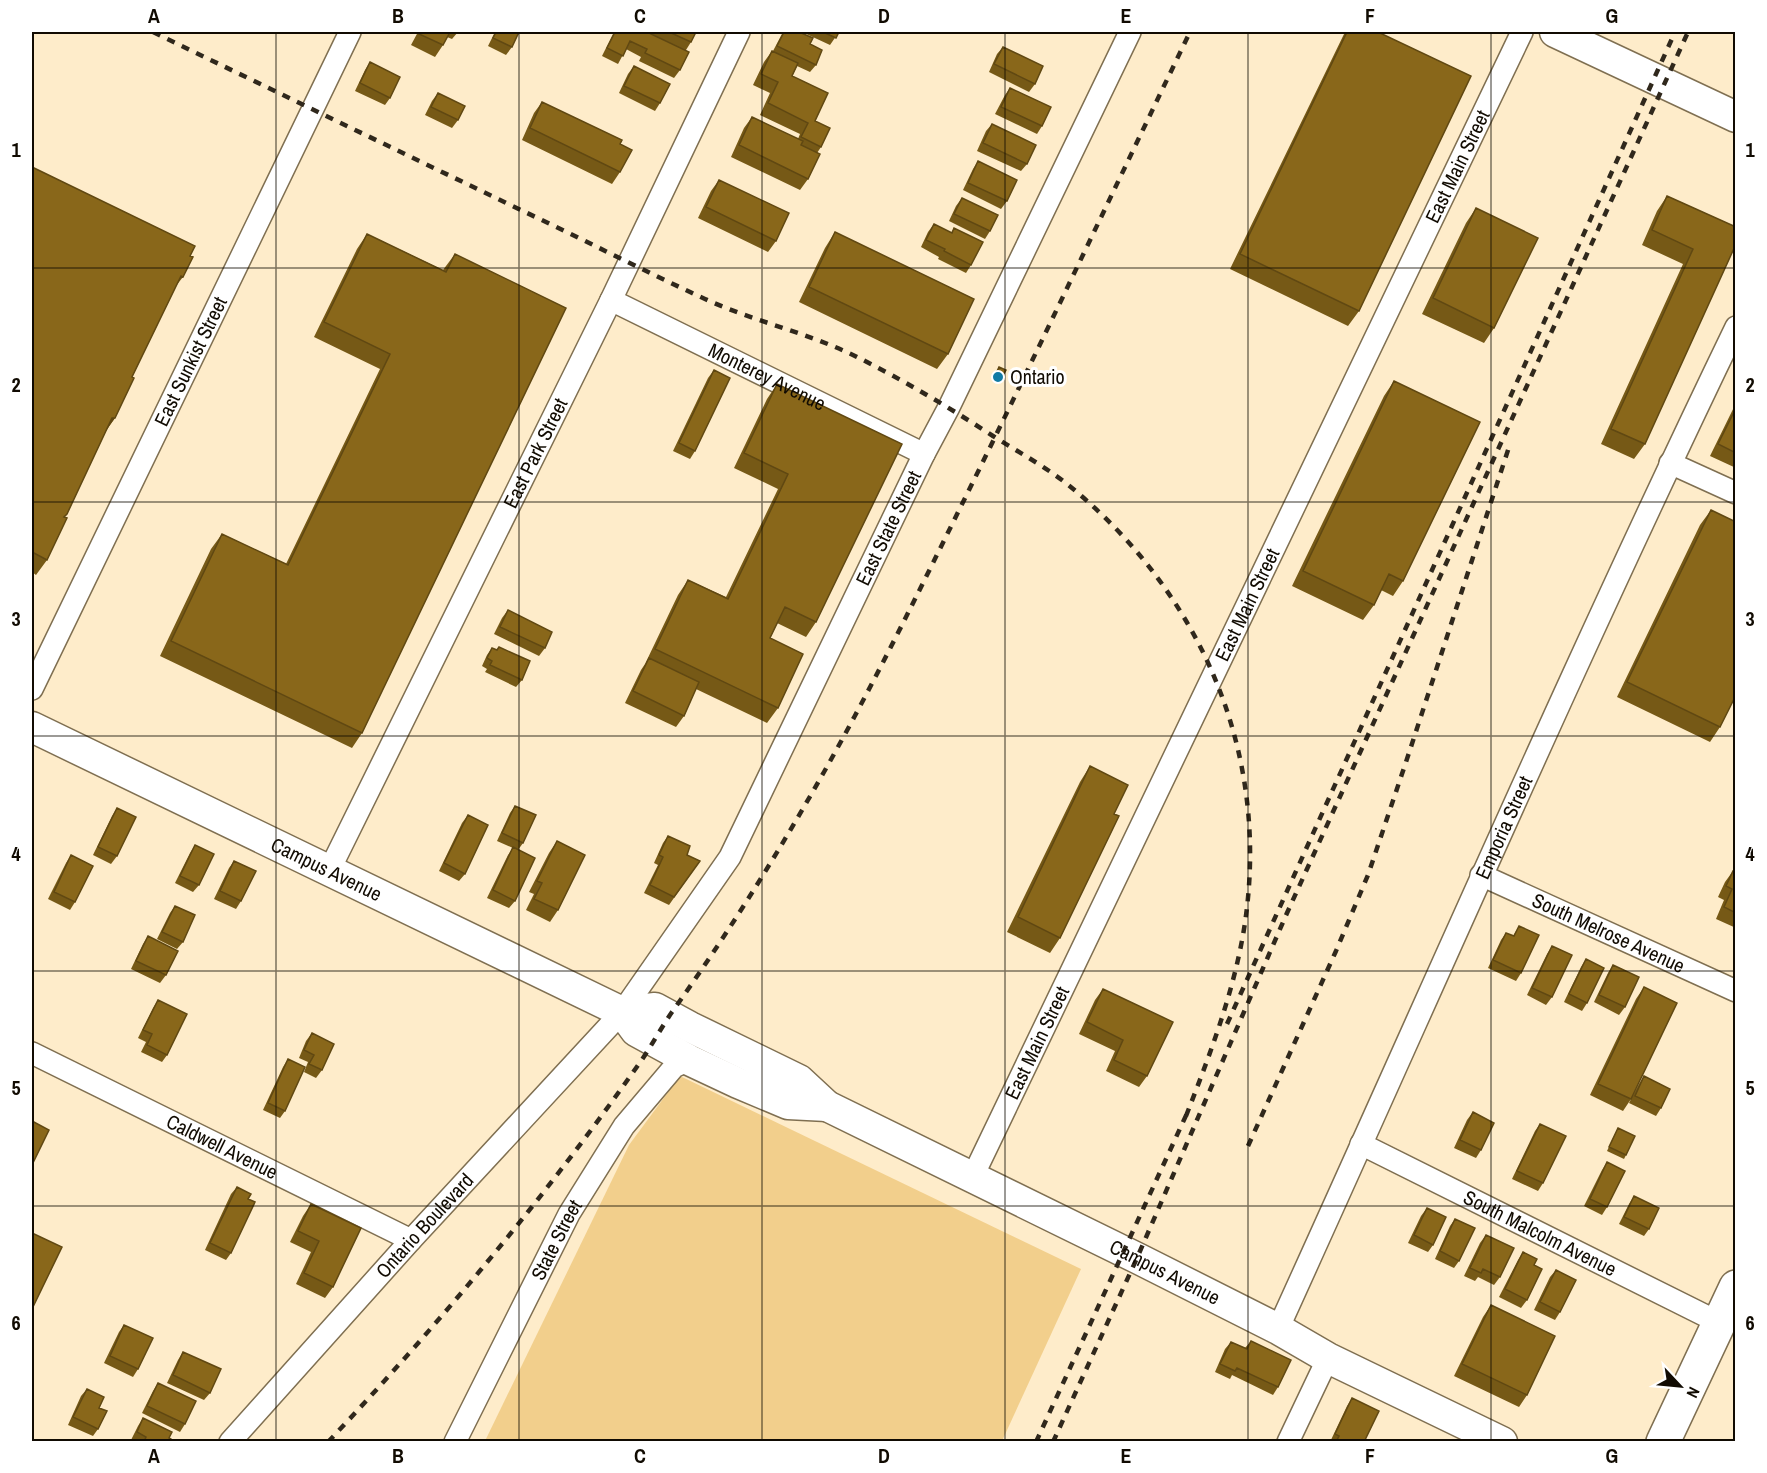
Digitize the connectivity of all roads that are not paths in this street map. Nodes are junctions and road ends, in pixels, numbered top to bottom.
1 (350, 32) edge
2 (739, 32) edge
3 (1130, 32) edge
4 (1522, 32) edge
5 (1555, 32) edge
6 (1736, 117) edge
7 (611, 300) junction
8 (1736, 327) edge
9 (924, 454) junction
10 (1670, 463) junction
11 (1736, 493) edge
12 (32, 690) edge
13 (32, 727) edge
14 (329, 871) junction
15 (1481, 875) junction
16 (1736, 991) edge
17 (622, 1012) junction
18 (32, 1053) edge
19 (689, 1060) junction
20 (827, 1106) junction
21 (1361, 1144) junction
22 (972, 1178) junction
23 (411, 1240) junction
24 (1736, 1287) edge
25 (1718, 1322) junction
26 (1278, 1329) junction
27 (1328, 1358) junction
28 (230, 1442) edge
29 (456, 1442) edge
30 (1288, 1442) edge
31 (1502, 1442) edge
32 (1663, 1442) edge

1 - 12 street, East Sunkist Street
2 - 7 street, East Park Street
3 - 9 street, East State Street
4 - 22 street, East Main Street
5 - 6 street
7 - 9 street, Monterey Avenue
7 - 14 street, East Park Street
8 - 10 street, Emporia Street
9 - 17 street, East State Street
10 - 11 street
10 - 15 street, Emporia Street
13 - 14 street, Campus Avenue
14 - 17 street, Campus Avenue
15 - 16 street, South Melrose Avenue
15 - 21 street, Emporia Street
17 - 19 street, Campus Avenue
17 - 20 street, Campus Avenue
17 - 23 street, Ontario Boulevard
18 - 23 street, Caldwell Avenue
19 - 20 street, Campus Avenue
19 - 29 street, State Street
20 - 22 street, Campus Avenue
21 - 25 street, South Malcolm Avenue
21 - 26 street, Emporia Street
22 - 26 street, Campus Avenue
23 - 28 street, Ontario Boulevard
24 - 25 main road
25 - 32 main road
26 - 27 street, Campus Avenue
27 - 30 street
27 - 31 street, Campus Avenue

